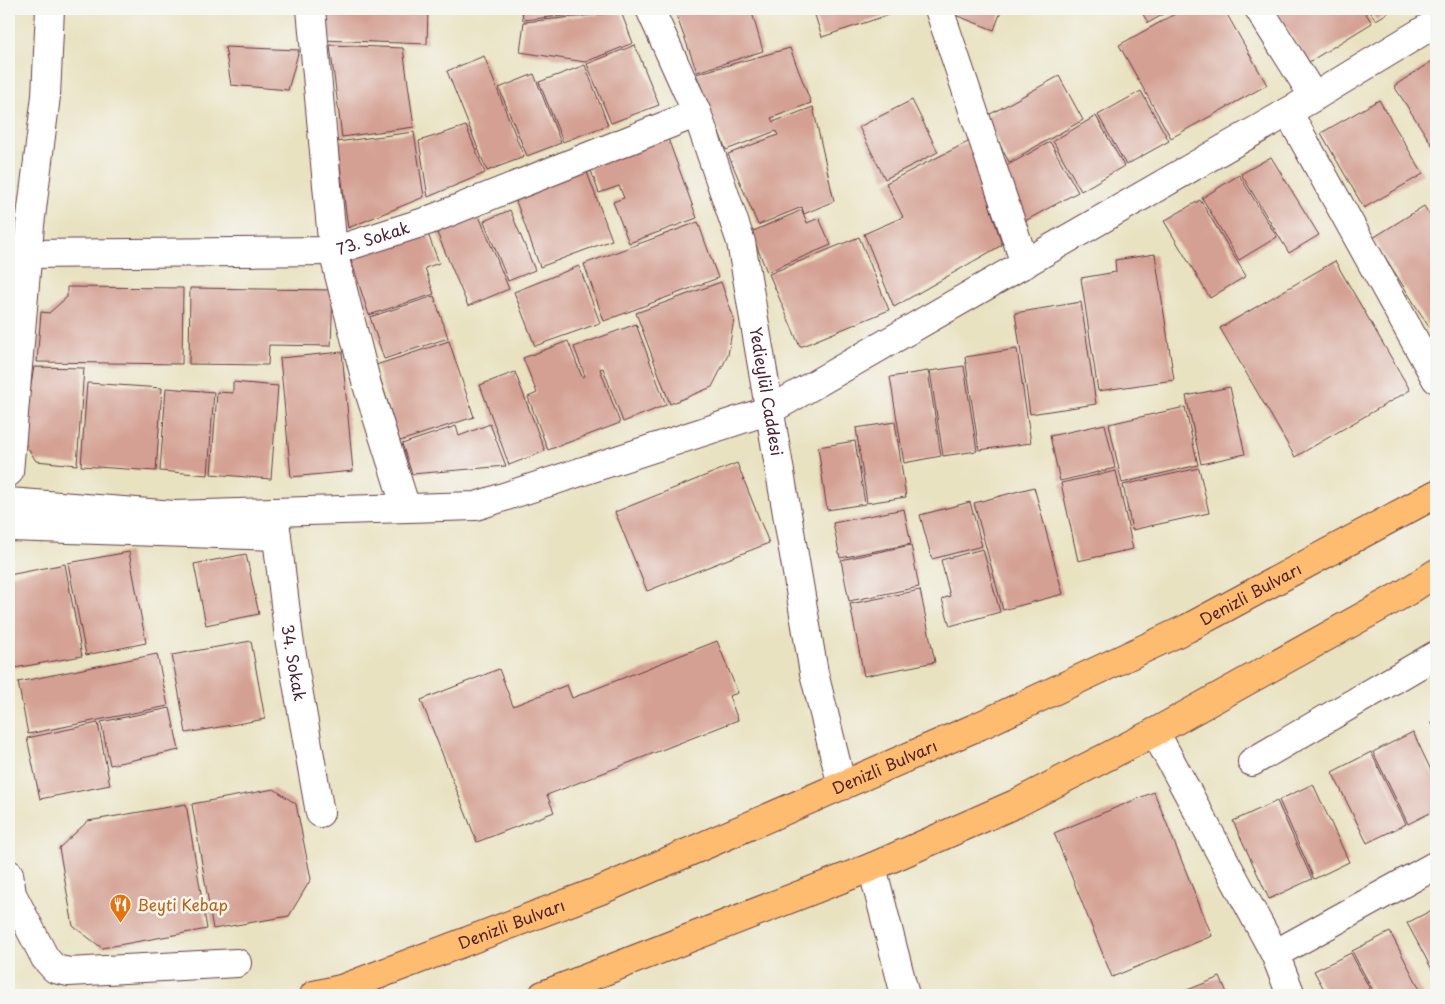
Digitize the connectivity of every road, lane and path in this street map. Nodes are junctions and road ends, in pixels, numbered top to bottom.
1 (50, 9) edge
2 (311, 9) edge
3 (650, 9) edge
4 (939, 9) edge
5 (1259, 9) edge
6 (1436, 23) edge
7 (1314, 97) junction
8 (1288, 112) junction
9 (697, 113) junction
10 (333, 251) junction
11 (28, 254) junction
12 (1025, 264) junction
13 (1436, 379) edge
14 (770, 410) junction
15 (9, 472) edge
16 (1436, 494) edge
17 (9, 502) edge
18 (406, 508) junction
19 (276, 524) junction
20 (9, 528) edge
21 (1436, 573) edge
22 (1436, 655) edge
23 (1155, 732) junction
24 (1252, 762) dead end
25 (842, 786) junction
26 (320, 813) dead end
27 (1436, 865) edge
28 (872, 868) junction
29 (9, 874) edge
30 (1275, 954) junction
31 (237, 963) dead end
32 (314, 995) edge
33 (543, 995) edge
34 (905, 995) edge
35 (1291, 995) edge

1 - 11 street
2 - 10 street
3 - 9 street, Yedieylül Caddesi
4 - 12 street
5 - 7 street
6 - 7 street
7 - 8 street
8 - 12 street
8 - 13 street
9 - 10 street, 73. Sokak
9 - 14 street, Yedieylül Caddesi
10 - 11 street, 73. Sokak
10 - 18 street
11 - 15 street
12 - 14 street
14 - 18 street
14 - 25 street, Yedieylül Caddesi
16 - 25 highway, Denizli Bulvarı
17 - 19 street
18 - 19 street
19 - 20 street
19 - 26 street, 34. Sokak
21 - 23 highway
22 - 24 street
23 - 28 highway
23 - 30 street
25 - 32 highway, Denizli Bulvarı
27 - 30 street
28 - 33 highway
28 - 34 street
29 - 31 street
30 - 35 street

